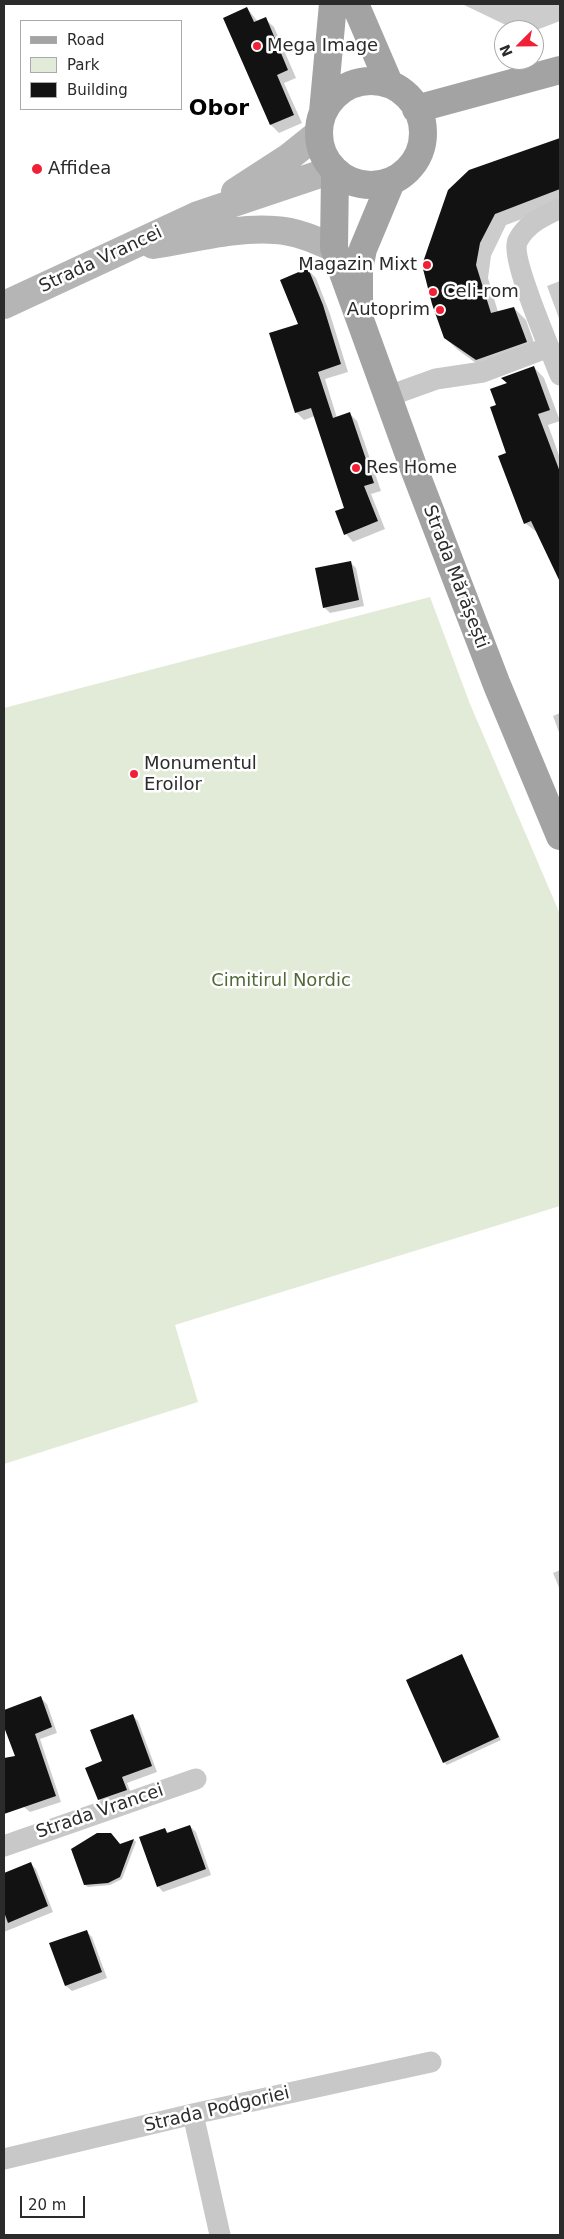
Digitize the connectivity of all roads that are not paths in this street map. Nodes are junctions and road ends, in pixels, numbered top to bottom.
1 (333, 4) edge
2 (355, 4) edge
3 (560, 70) edge
4 (390, 82) junction
5 (416, 109) junction
6 (321, 122) junction
7 (334, 172) junction
8 (391, 182) junction
9 (560, 208) edge
10 (198, 215) junction
11 (334, 248) junction
12 (122, 250) junction
13 (5, 301) edge
14 (359, 314) junction
15 (550, 347) junction
16 (560, 375) edge
17 (386, 397) junction
18 (560, 836) edge
19 (196, 1779) dead end
20 (4, 1846) edge
21 (431, 2062) dead end
22 (193, 2114) junction
23 (4, 2160) edge
24 (220, 2235) edge

1 - 6 main road
2 - 4 main road
3 - 5 main road
4 - 5 main road
4 - 6 main road
5 - 8 main road
6 - 7 main road
6 - 10 street, Strada Vrancei
7 - 8 main road
7 - 10 street, Strada Vrancei
7 - 11 main road, Strada Mărășești
8 - 14 main road, Strada Mărășești
9 - 15 street
10 - 12 street, Strada Vrancei
11 - 12 street
11 - 14 main road, Strada Mărășești
12 - 13 street, Strada Vrancei
14 - 17 main road, Strada Mărășești
15 - 16 street
15 - 17 street
17 - 18 main road, Strada Mărășești
19 - 20 street, Strada Vrancei
21 - 22 street, Strada Podgoriei
22 - 23 street, Strada Podgoriei
22 - 24 street

